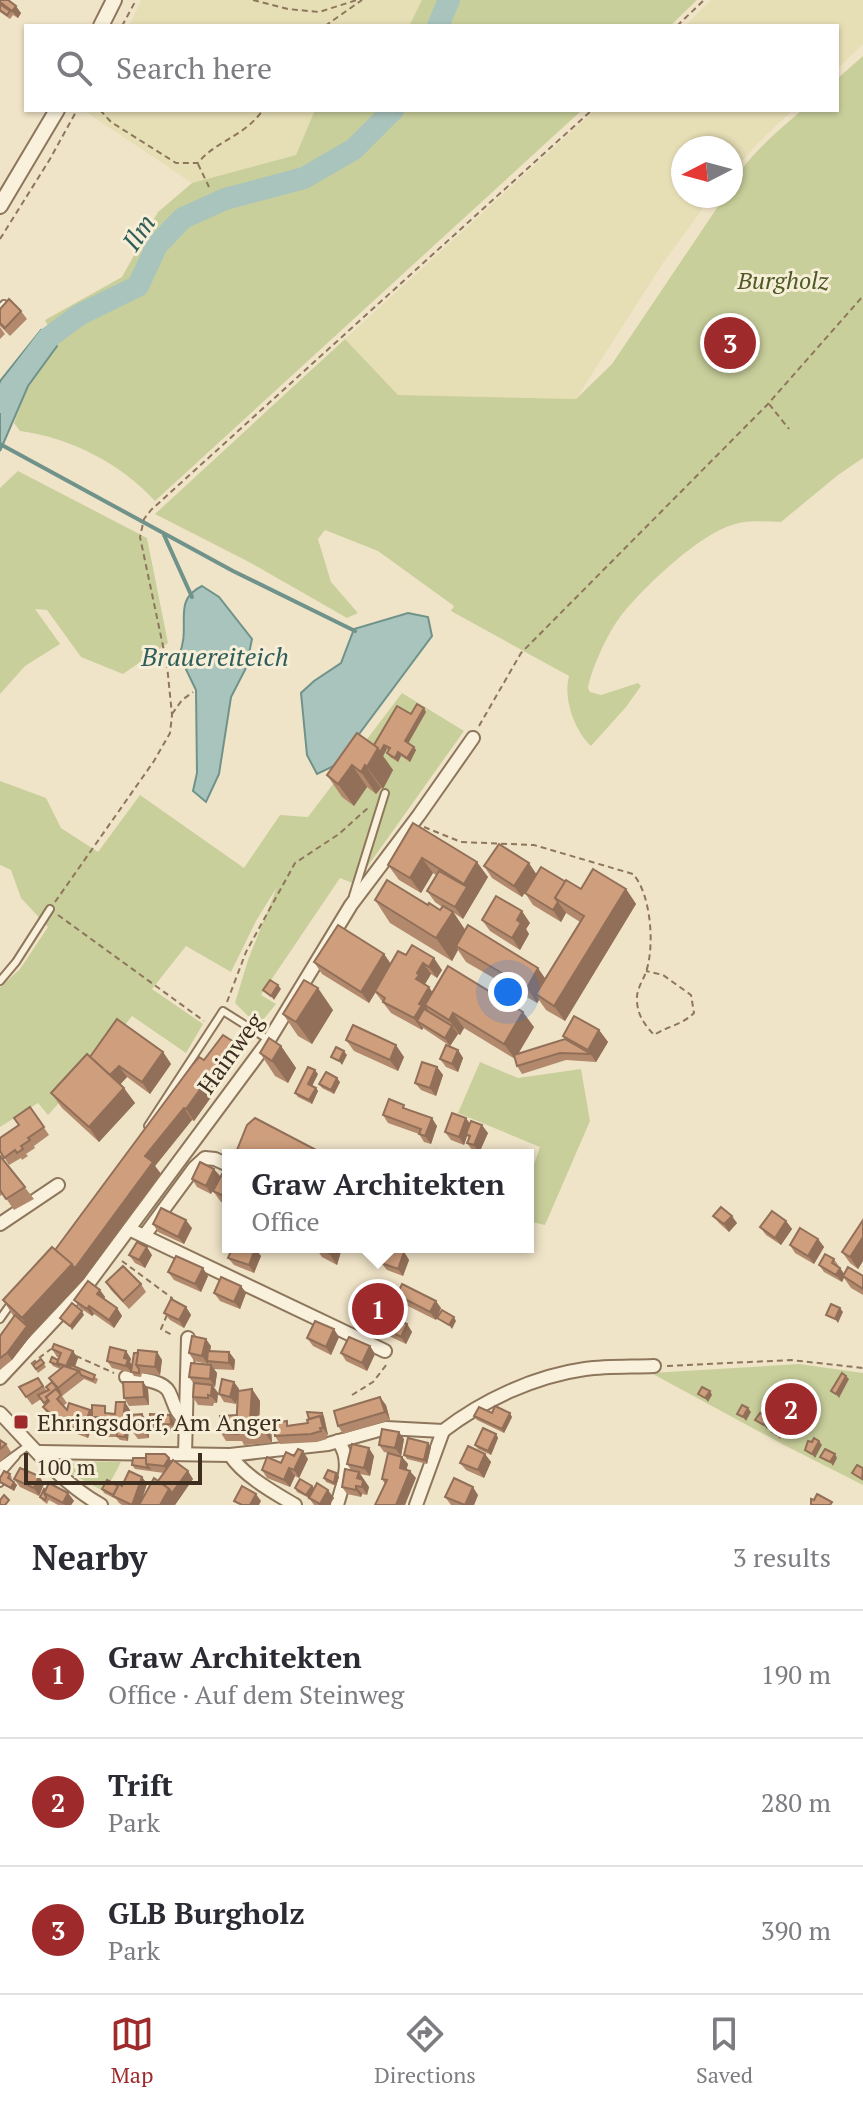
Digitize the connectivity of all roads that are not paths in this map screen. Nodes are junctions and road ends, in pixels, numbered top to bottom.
1 (114, 0) edge
2 (102, 24) edge
3 (56, 112) edge
4 (0, 206) edge
5 (473, 738) road end
6 (385, 793) road end
7 (351, 905) junction
8 (50, 909) road end
9 (0, 981) edge
10 (269, 1040) junction
11 (146, 1129) edge
12 (222, 1162) edge
13 (58, 1185) dead end
14 (0, 1224) edge
15 (129, 1229) junction
16 (144, 1236) junction
17 (18, 1295) edge
18 (0, 1319) edge
19 (188, 1340) edge
20 (385, 1351) road end
21 (654, 1366) road end
22 (126, 1377) road end
23 (0, 1378) edge
24 (0, 1413) edge
25 (185, 1420) junction
26 (443, 1431) junction
27 (338, 1441) junction
28 (35, 1448) junction
29 (185, 1454) junction
30 (18, 1455) junction
31 (230, 1455) junction
32 (0, 1466) edge
33 (0, 1483) edge
34 (96, 1502) edge
35 (295, 1505) edge
36 (337, 1505) edge
37 (416, 1505) edge

1 - 2 street
3 - 4 street
5 - 7 street, Hainweg
6 - 7 lane
7 - 10 street, Hainweg
8 - 9 lane
10 - 11 lane
10 - 15 street, Hainweg
12 - 16 street
13 - 14 street
15 - 16 street
15 - 23 street, Hainweg
16 - 20 street
17 - 18 lane
19 - 25 street
21 - 26 street
22 - 25 street
24 - 28 street
25 - 29 street
26 - 27 street
26 - 37 street
27 - 31 street
27 - 36 street
28 - 29 street
28 - 30 lane
28 - 34 street
29 - 31 street
30 - 32 lane
30 - 33 lane
31 - 35 street

